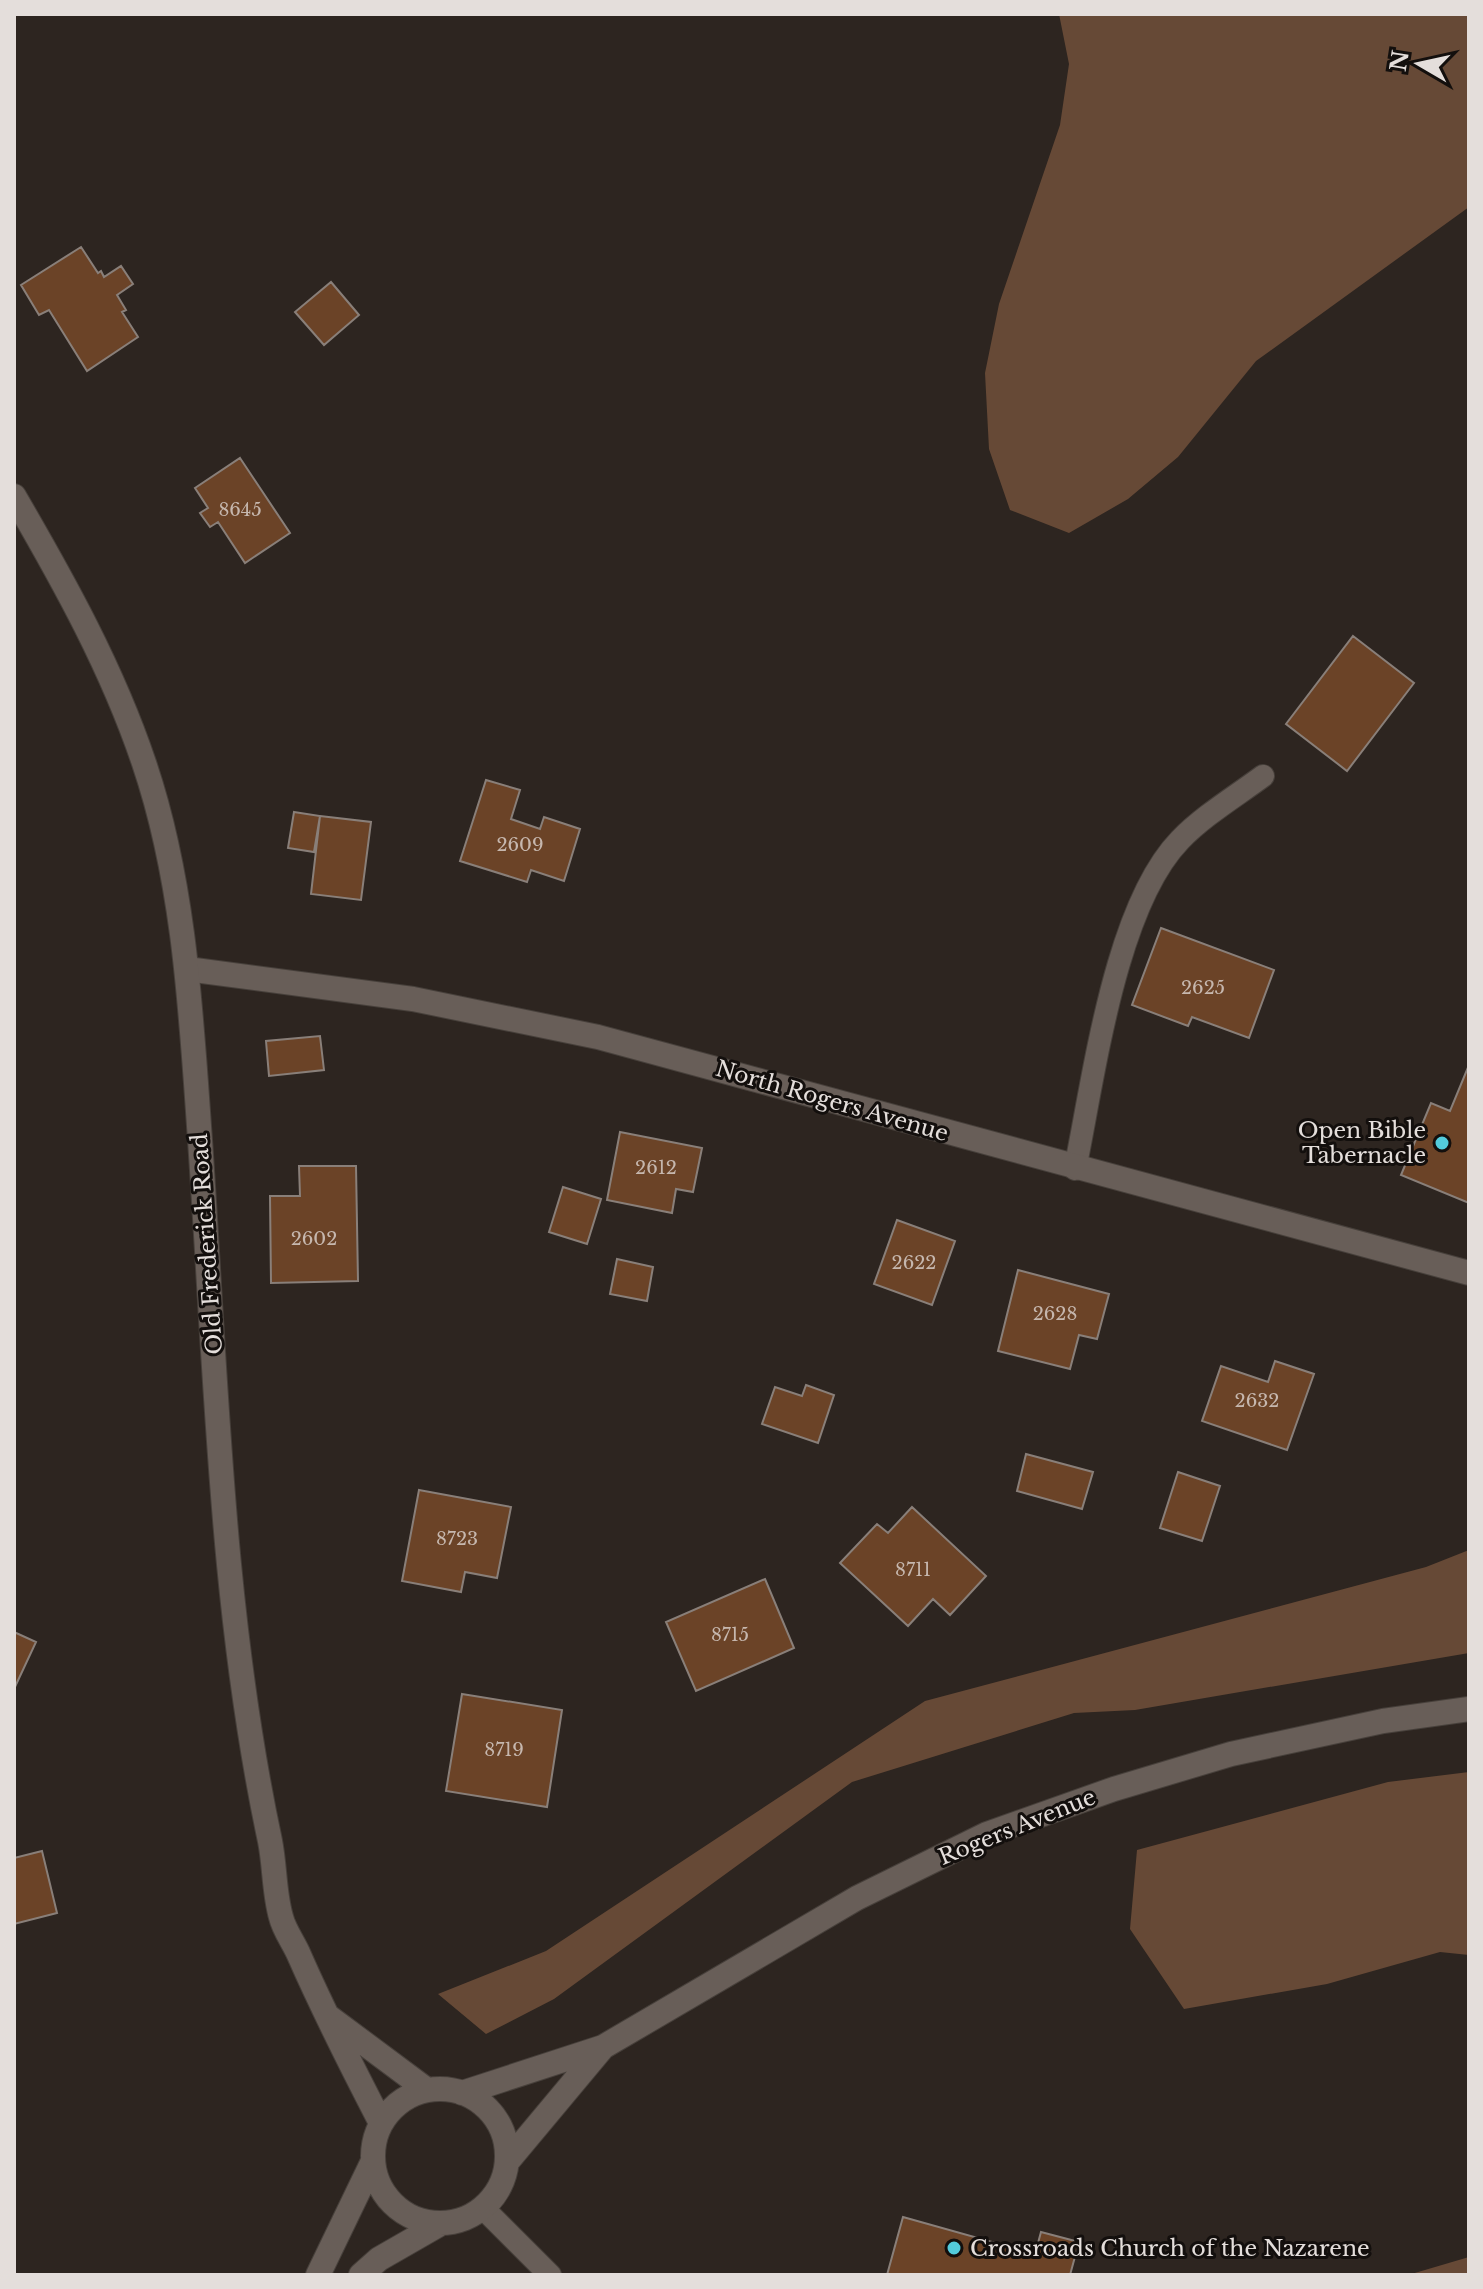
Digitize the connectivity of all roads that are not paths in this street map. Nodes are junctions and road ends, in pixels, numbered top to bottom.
1 (14, 496) edge
2 (1263, 776) dead end
3 (187, 969) junction
4 (1075, 1169) junction
5 (1469, 1273) edge
6 (1469, 1709) edge
7 (324, 2013) junction
8 (603, 2047) junction
9 (427, 2090) junction
10 (462, 2093) junction
11 (381, 2123) junction
12 (373, 2161) junction
13 (507, 2162) junction
14 (483, 2208) junction
15 (440, 2224) junction
16 (318, 2275) edge
17 (361, 2275) edge
18 (550, 2275) edge

1 - 3 street, Old Frederick Road
2 - 4 lane
3 - 4 street, North Rogers Avenue
3 - 7 street, Old Frederick Road
4 - 5 street, North Rogers Avenue
6 - 8 street, Rogers Avenue
7 - 9 street, Old Frederick Road
7 - 11 street, Old Frederick Road
8 - 10 street, Rogers Avenue
8 - 13 street, Rogers Avenue
9 - 10 street
9 - 11 street
10 - 13 street
11 - 12 street
12 - 15 street
12 - 16 street
13 - 14 street
14 - 15 street
14 - 18 lane
15 - 17 street

